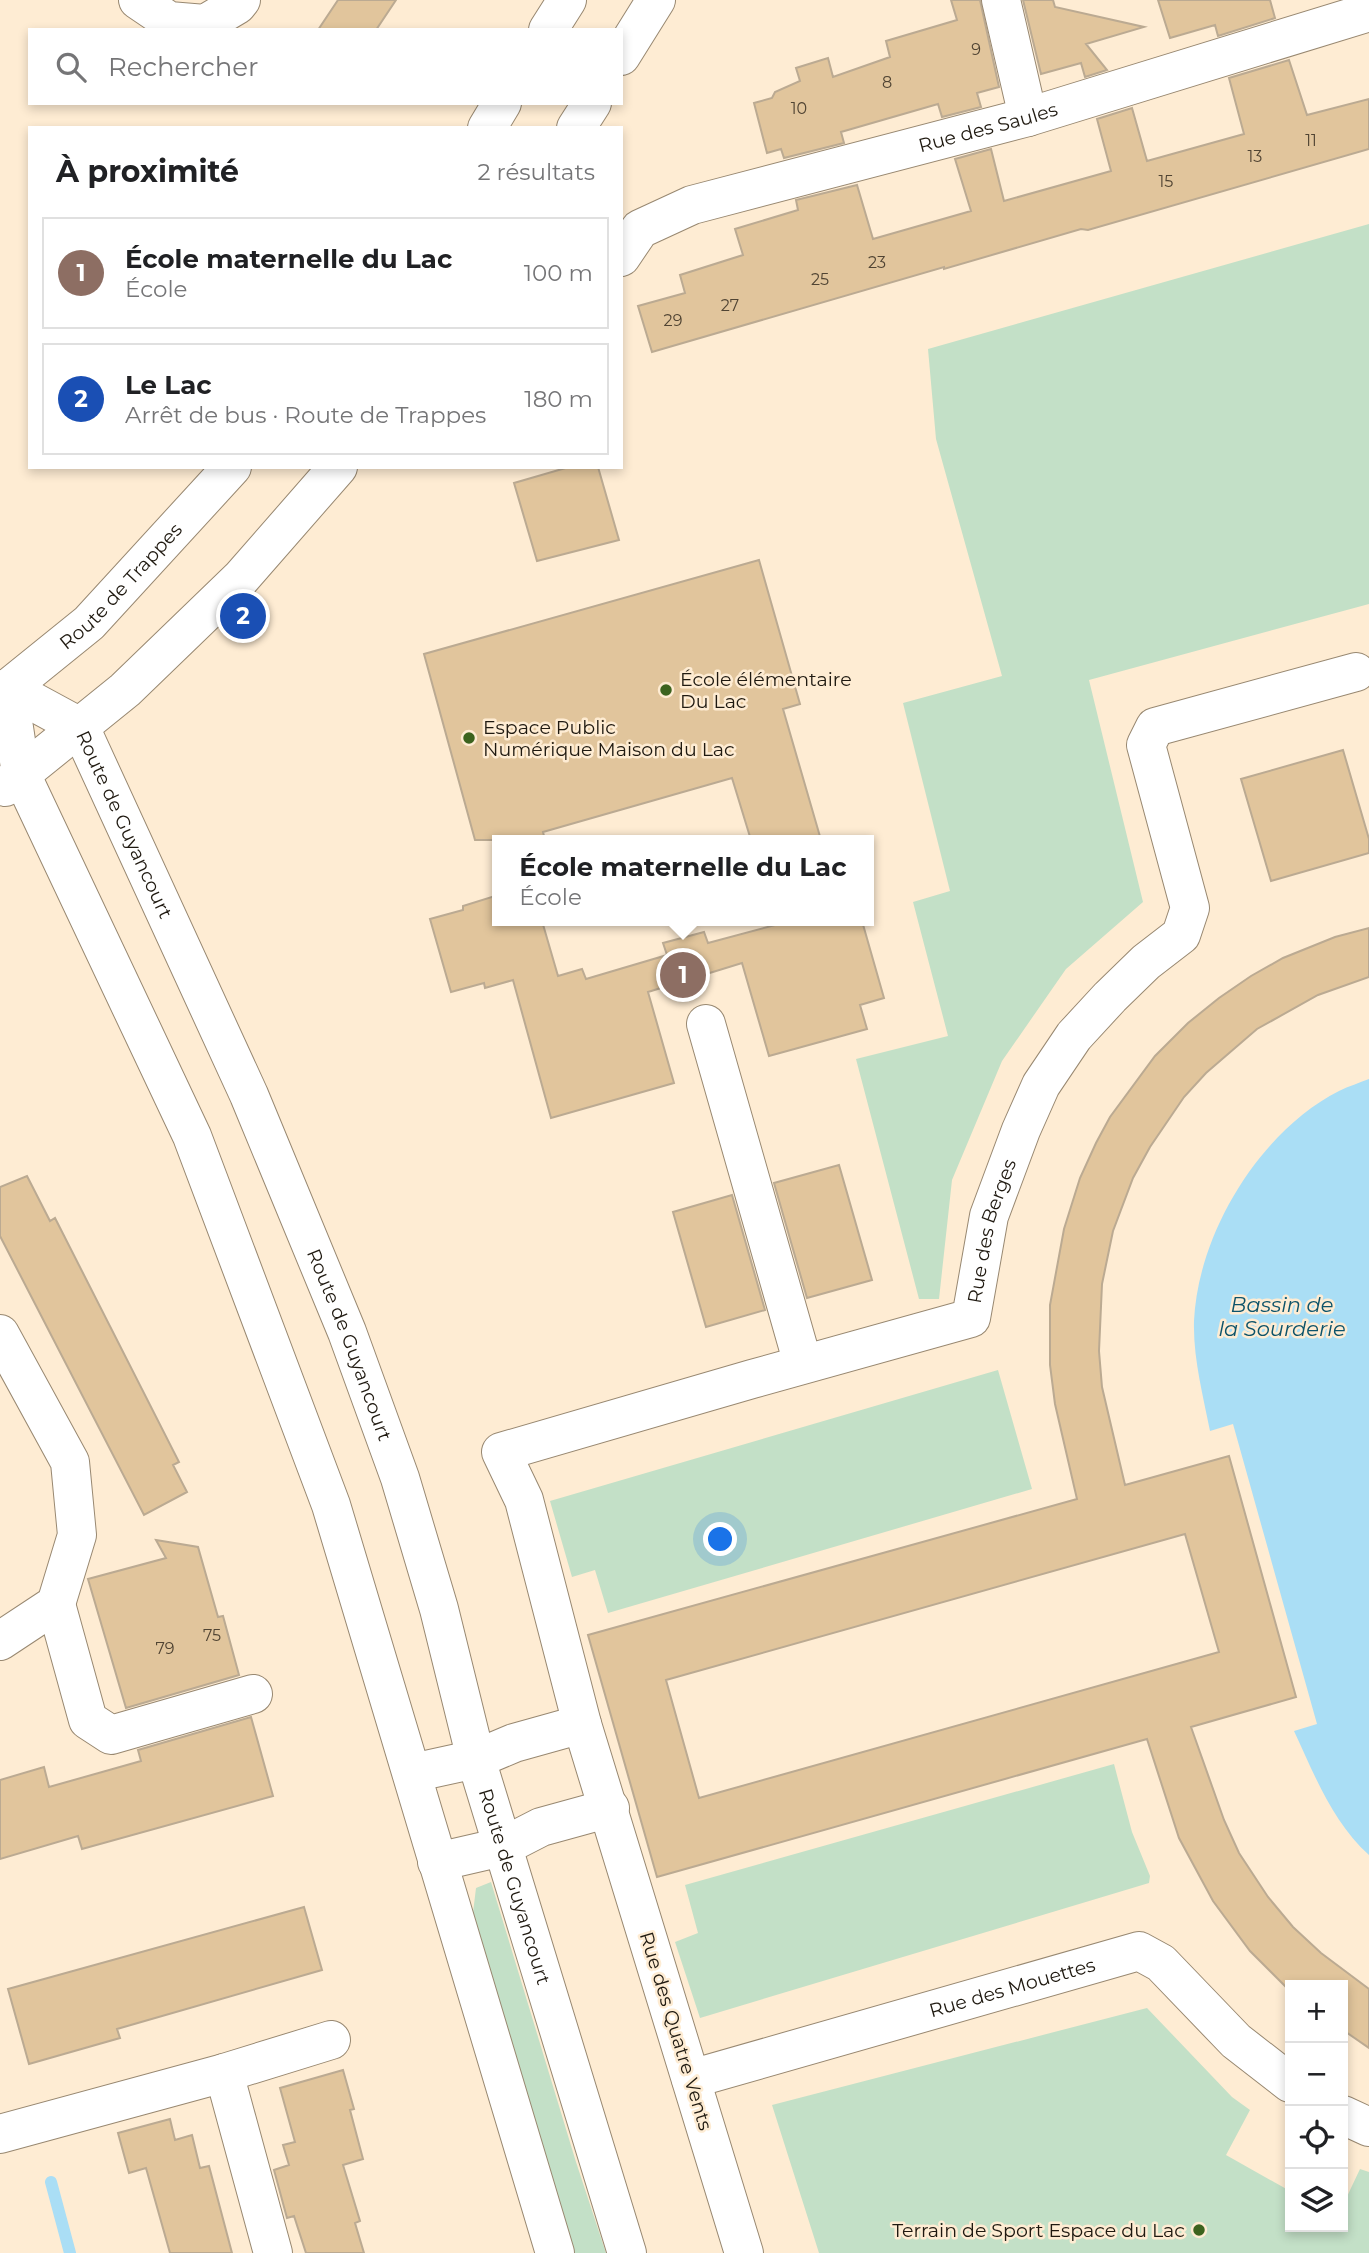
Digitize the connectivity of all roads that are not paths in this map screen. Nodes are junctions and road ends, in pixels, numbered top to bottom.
1 (138, 0) edge
2 (241, 0) edge
3 (567, 0) edge
4 (656, 0) edge
5 (1001, 0) edge
6 (1369, 12) edge
7 (549, 28) edge
8 (623, 53) edge
9 (501, 105) edge
10 (591, 105) edge
11 (1028, 117) junction
12 (488, 126) edge
13 (577, 126) edge
14 (623, 254) edge
15 (230, 469) edge
16 (336, 469) edge
17 (1356, 671) dead end
18 (4, 691) edge
19 (80, 727) junction
20 (10, 783) edge
21 (706, 1024) dead end
22 (0, 1334) edge
23 (803, 1364) junction
24 (501, 1452) joint
25 (55, 1604) junction
26 (0, 1642) edge
27 (253, 1694) dead end
28 (582, 1724) junction
29 (476, 1759) junction
30 (412, 1773) junction
31 (610, 1808) junction
32 (502, 1847) junction
33 (437, 1862) junction
34 (331, 2040) dead end
35 (224, 2073) junction
36 (691, 2079) junction
37 (1285, 2079) edge
38 (1348, 2117) edge
39 (1369, 2127) edge
40 (0, 2134) edge
41 (273, 2253) edge
42 (555, 2253) edge
43 (626, 2253) edge
44 (744, 2253) edge

1 - 2 street
3 - 7 street
4 - 8 street
5 - 11 street
6 - 11 street, Rue des Saules
9 - 12 street
10 - 13 street
11 - 14 street, Rue des Saules
15 - 18 street, Route de Trappes
16 - 19 street
17 - 23 street, Rue des Berges
18 - 19 street, Route de Guyancourt
18 - 20 street
19 - 20 street
19 - 29 street, Route de Guyancourt
20 - 30 street
21 - 23 street
22 - 25 street
23 - 24 street, Rue des Berges
24 - 28 street, Rue des Quatre Vents
25 - 26 street
25 - 27 street
28 - 29 street
28 - 31 street, Rue des Quatre Vents
29 - 30 street
29 - 32 street, Route de Guyancourt
30 - 33 street
31 - 32 street
31 - 36 street, Rue des Quatre Vents
32 - 33 street
32 - 43 street, Route de Guyancourt
33 - 42 street
34 - 35 street
35 - 40 street
35 - 41 street
36 - 37 street, Rue des Mouettes
36 - 44 street, Rue des Quatre Vents
38 - 39 street

